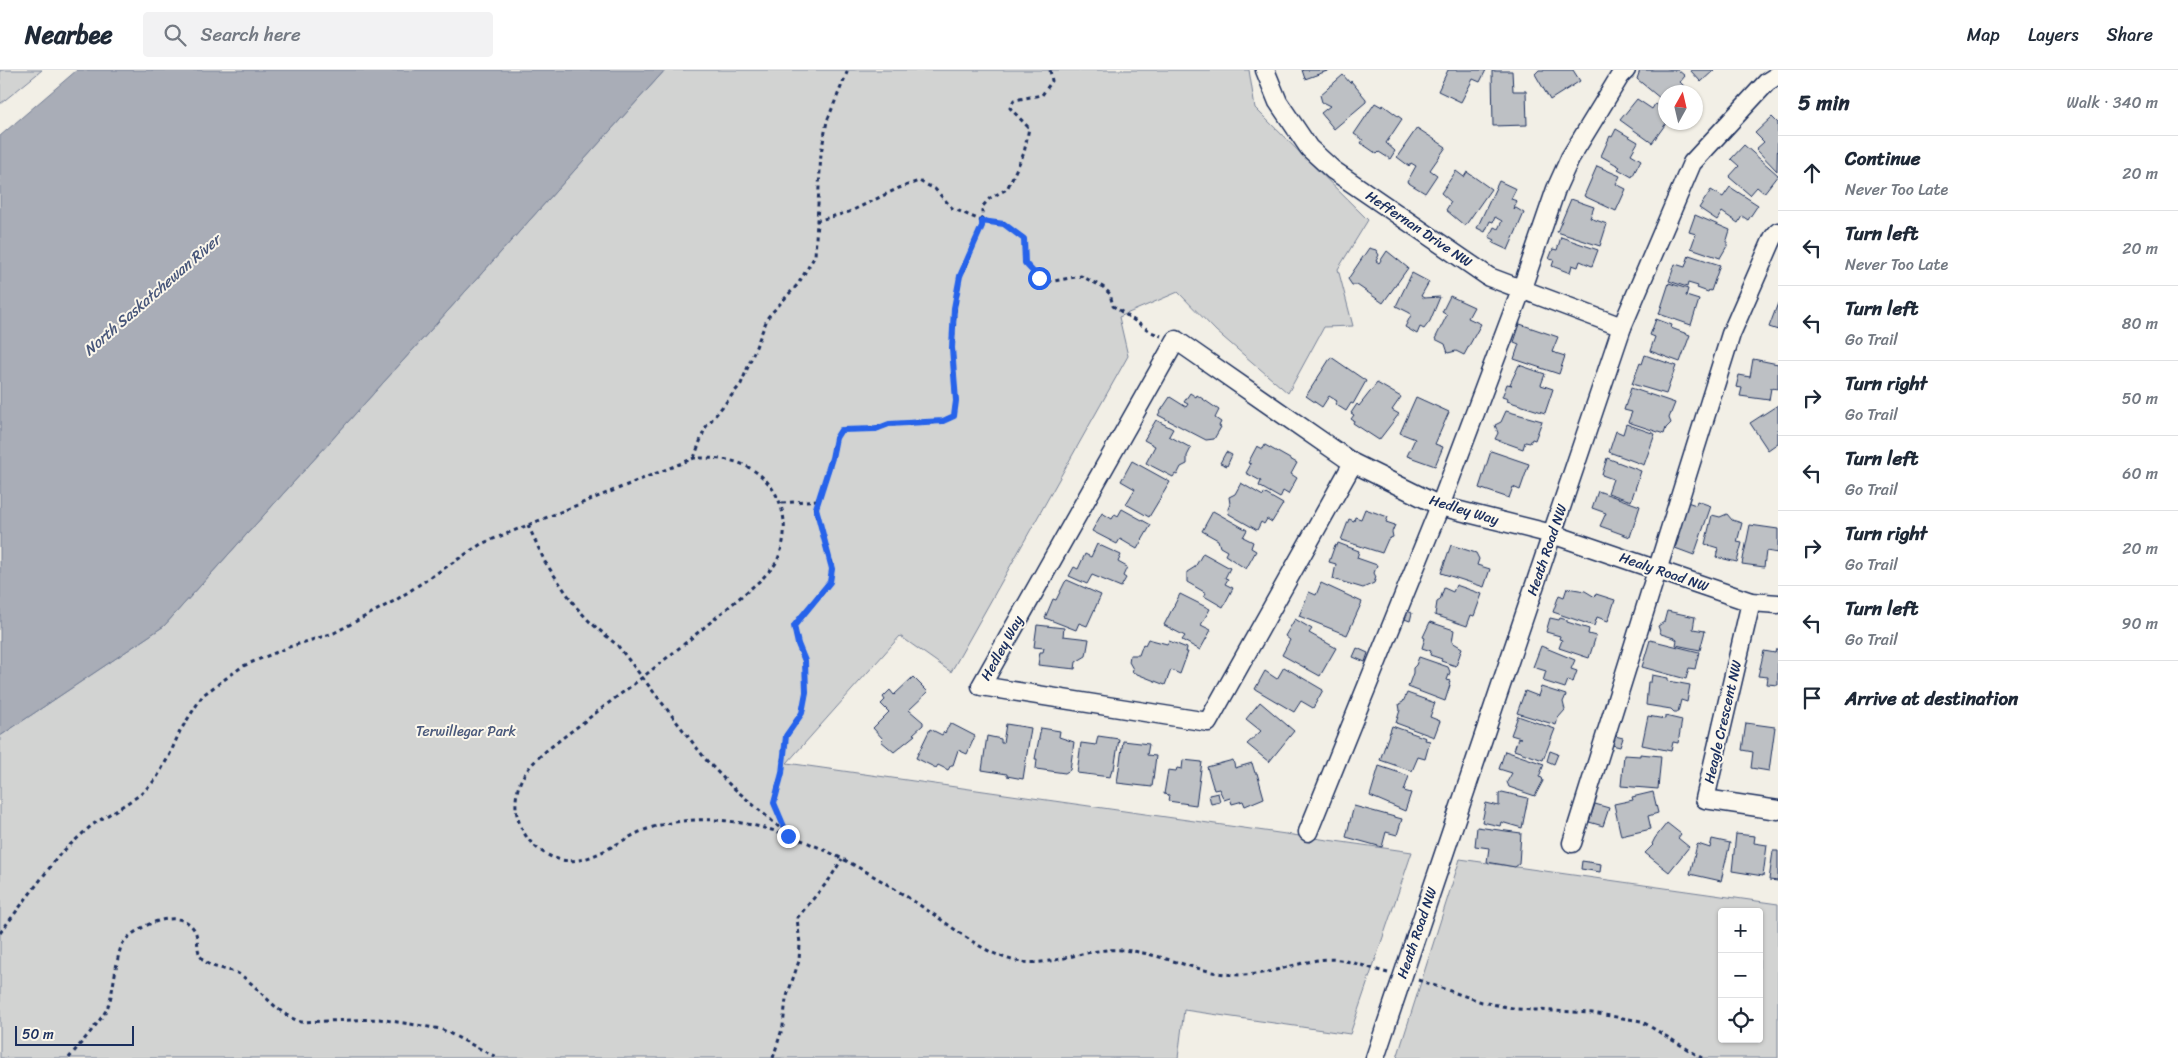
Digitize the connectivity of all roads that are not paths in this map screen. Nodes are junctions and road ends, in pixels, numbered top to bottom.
1 (1265, 70) edge
2 (1626, 70) edge
3 (1778, 75) edge
4 (1778, 232) edge
5 (1522, 288) junction
6 (1622, 327) junction
7 (1353, 463) junction
8 (1440, 506) junction
9 (1552, 534) junction
10 (1656, 570) junction
11 (1751, 602) junction
12 (1778, 604) edge
13 (1778, 810) edge
14 (1308, 832) dead end
15 (1572, 843) dead end
16 (1374, 1058) edge

1 - 5 street, Heffernan Drive NW
2 - 5 street
3 - 6 street, Heath Road NW
4 - 10 street
5 - 6 street, Heffernan Drive NW
5 - 8 street
6 - 9 street, Heath Road NW
7 - 7 street, Hedley Way
7 - 8 street, Hedley Way
8 - 9 street, Hedley Way
8 - 14 street
9 - 10 street, Healy Road NW
9 - 16 street, Heath Road NW
10 - 11 street, Healy Road NW
10 - 15 street
11 - 12 street, Healy Road NW
11 - 13 street, Heagle Crescent NW

